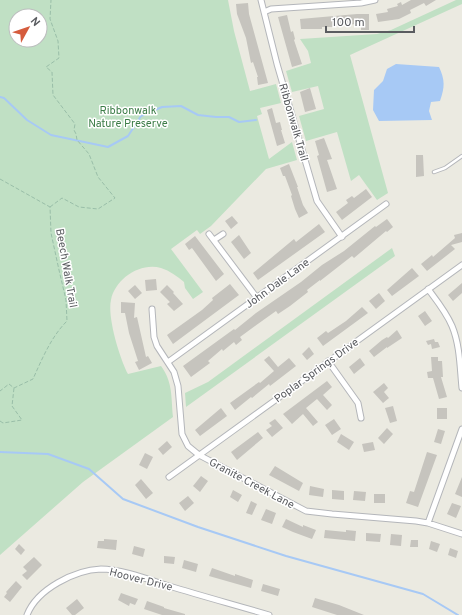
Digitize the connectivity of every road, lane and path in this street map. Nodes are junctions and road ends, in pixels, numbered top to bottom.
1 (51, 0) edge
2 (261, 0) edge
3 (375, 0) edge
4 (264, 12) junction
5 (462, 156) edge
6 (434, 172) dead end
7 (0, 179) edge
8 (386, 204) dead end
9 (50, 207) junction
10 (209, 234) dead end
11 (223, 234) dead end
12 (342, 236) junction
13 (214, 240) junction
14 (462, 265) edge
15 (428, 289) junction
16 (257, 298) junction
17 (152, 309) dead end
18 (328, 361) junction
19 (168, 362) junction
20 (14, 388) junction
21 (462, 388) edge
22 (0, 391) edge
23 (361, 418) dead end
24 (0, 421) edge
25 (462, 429) edge
26 (199, 455) junction
27 (170, 477) dead end
28 (428, 522) junction
29 (462, 534) edge
30 (27, 615) edge
31 (269, 615) edge

1 - 9 path
2 - 4 street, Ribbonwalk Trail
3 - 4 street
4 - 12 street, Ribbonwalk Trail
5 - 6 lane
7 - 9 path
8 - 12 street, John Dale Lane
9 - 20 path, Beech Walk Trail
10 - 13 street
11 - 13 street
12 - 16 street, John Dale Lane
13 - 16 street
14 - 15 street, Poplar Springs Drive
15 - 18 street, Poplar Springs Drive
15 - 21 street
16 - 19 street, John Dale Lane
17 - 19 street, Granite Creek Lane
18 - 23 street
18 - 26 street, Poplar Springs Drive
19 - 26 street, Granite Creek Lane
20 - 22 path, Beech Walk Trail
20 - 24 path
25 - 28 street
26 - 27 street, Poplar Springs Drive
26 - 28 street, Granite Creek Lane
28 - 29 street, Granite Creek Lane
30 - 31 street, Hoover Drive

